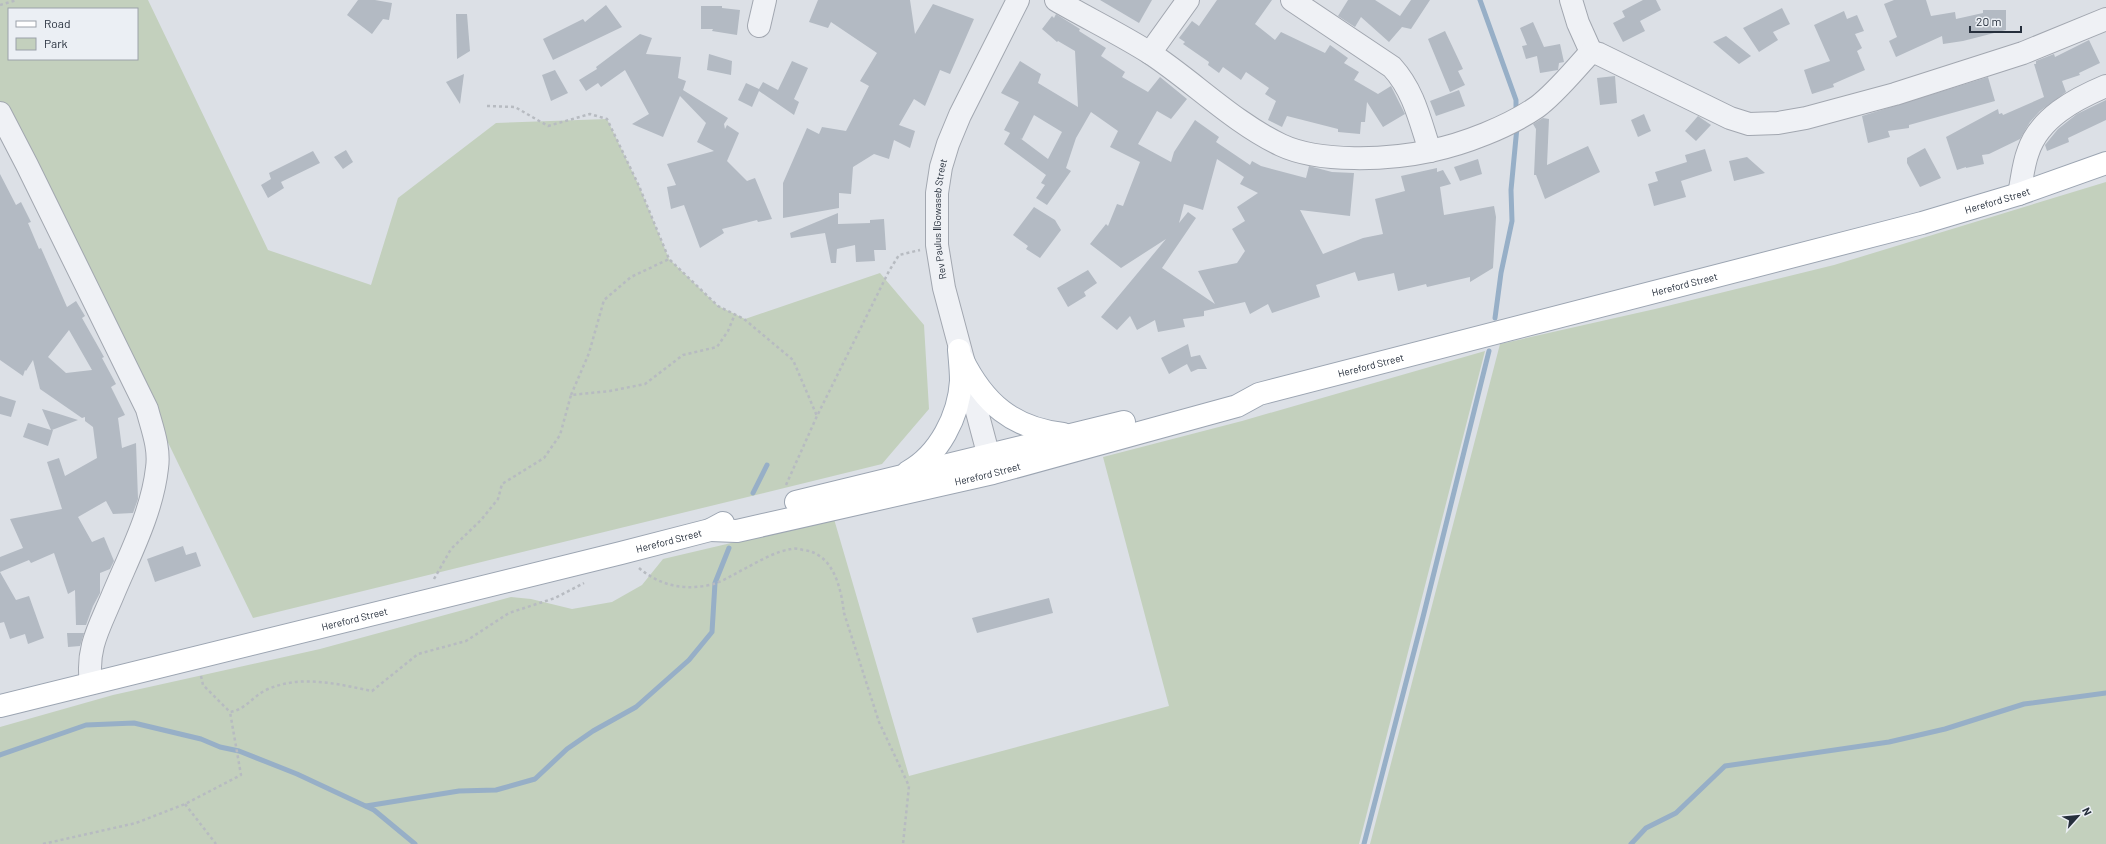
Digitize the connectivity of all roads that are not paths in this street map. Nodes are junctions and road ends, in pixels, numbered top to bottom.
1 (765, 0) edge
2 (1018, 0) edge
3 (1056, 0) edge
4 (1188, 0) edge
5 (1292, 0) edge
6 (1571, 0) edge
7 (1321, 8) edge
8 (2106, 19) edge
9 (759, 26) dead end
10 (1591, 52) junction
11 (1150, 53) junction
12 (2106, 86) edge
13 (0, 113) edge
14 (1430, 151) junction
15 (2106, 163) edge
16 (2019, 194) junction
17 (960, 355) junction
18 (1259, 394) junction
19 (1071, 435) junction
20 (990, 464) junction
21 (897, 478) junction
22 (710, 530) junction
23 (91, 683) junction
24 (0, 706) edge

1 - 9 street
2 - 17 street, Rev Paulus ǁGowaseb Street
3 - 11 street
4 - 11 street
5 - 7 street
6 - 10 street
7 - 14 street
8 - 10 street
10 - 14 street
11 - 14 street
12 - 16 street
13 - 23 street
15 - 16 main road, Hereford Street
16 - 18 main road, Hereford Street
17 - 19 main road
17 - 20 street, Rev Paulus ǁGowaseb Street
17 - 21 main road
18 - 19 main road, Hereford Street
18 - 20 main road, Hereford Street
19 - 20 main road, Hereford Street
20 - 21 main road, Hereford Street
20 - 22 main road, Hereford Street
21 - 22 main road, Hereford Street
22 - 23 main road, Hereford Street
23 - 24 main road, Hereford Street

